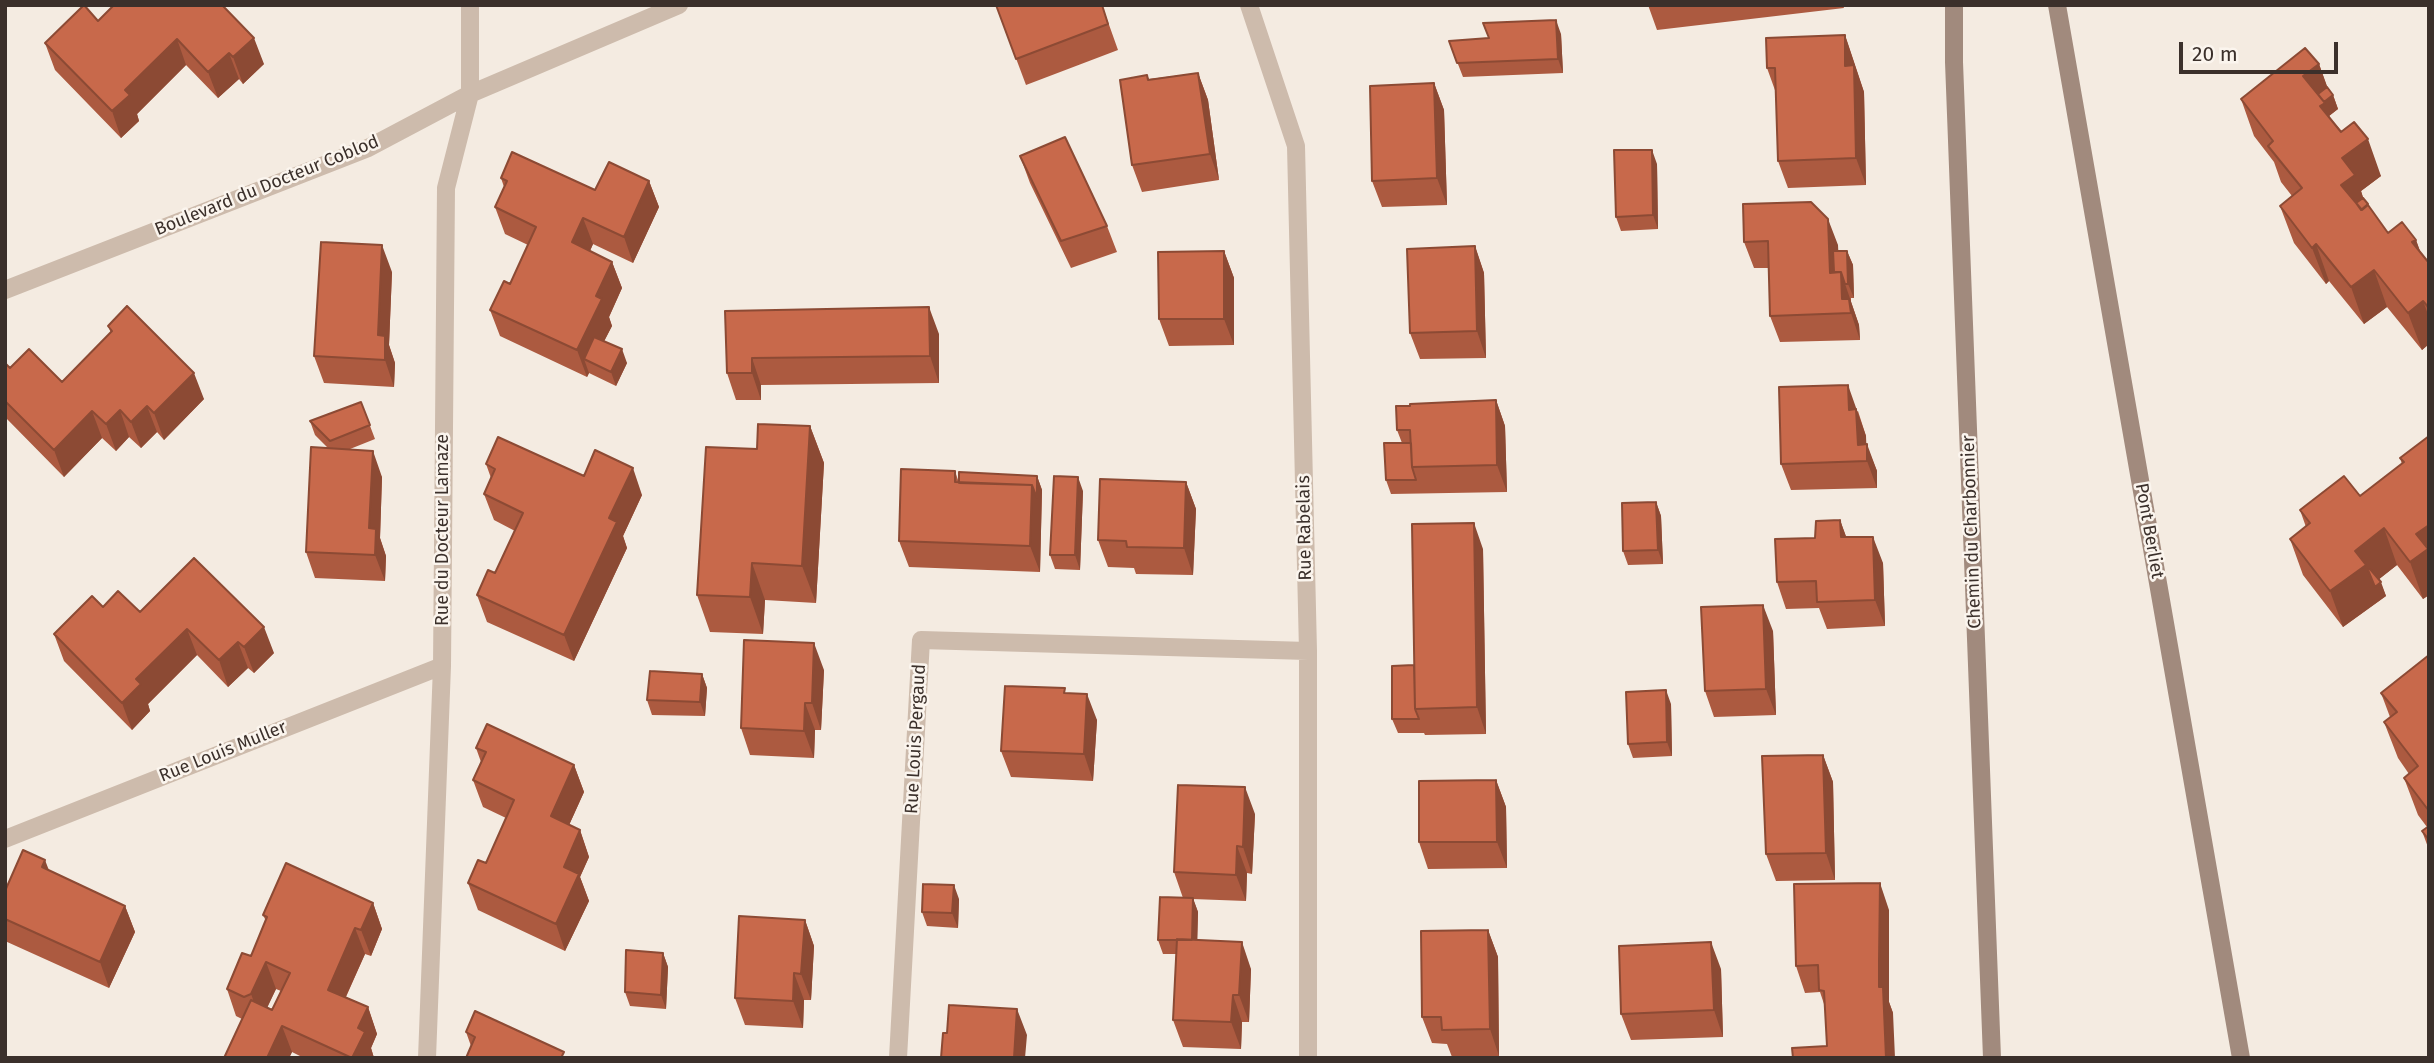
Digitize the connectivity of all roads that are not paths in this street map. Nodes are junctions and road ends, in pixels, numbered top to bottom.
1 (470, 5) edge
2 (679, 5) edge
3 (1250, 5) edge
4 (1954, 5) edge
5 (2057, 5) edge
6 (470, 94) junction
7 (5, 290) edge
8 (1308, 651) junction
9 (442, 666) junction
10 (5, 839) edge
11 (427, 1058) edge
12 (898, 1058) edge
13 (1308, 1058) edge
14 (1992, 1058) edge
15 (2241, 1058) edge

1 - 6 street, Rue du Docteur Lamaze
2 - 6 street, Boulevard du Docteur Coblod
3 - 8 street, Rue Rabelais
4 - 14 street, Chemin du Charbonnier
5 - 15 street, Pont Berliet
6 - 7 street, Boulevard du Docteur Coblod
6 - 9 street, Rue du Docteur Lamaze
8 - 12 street, Rue Louis Pergaud
8 - 13 street, Rue Rabelais
9 - 10 street, Rue Louis Muller
9 - 11 street, Rue du Docteur Lamaze

